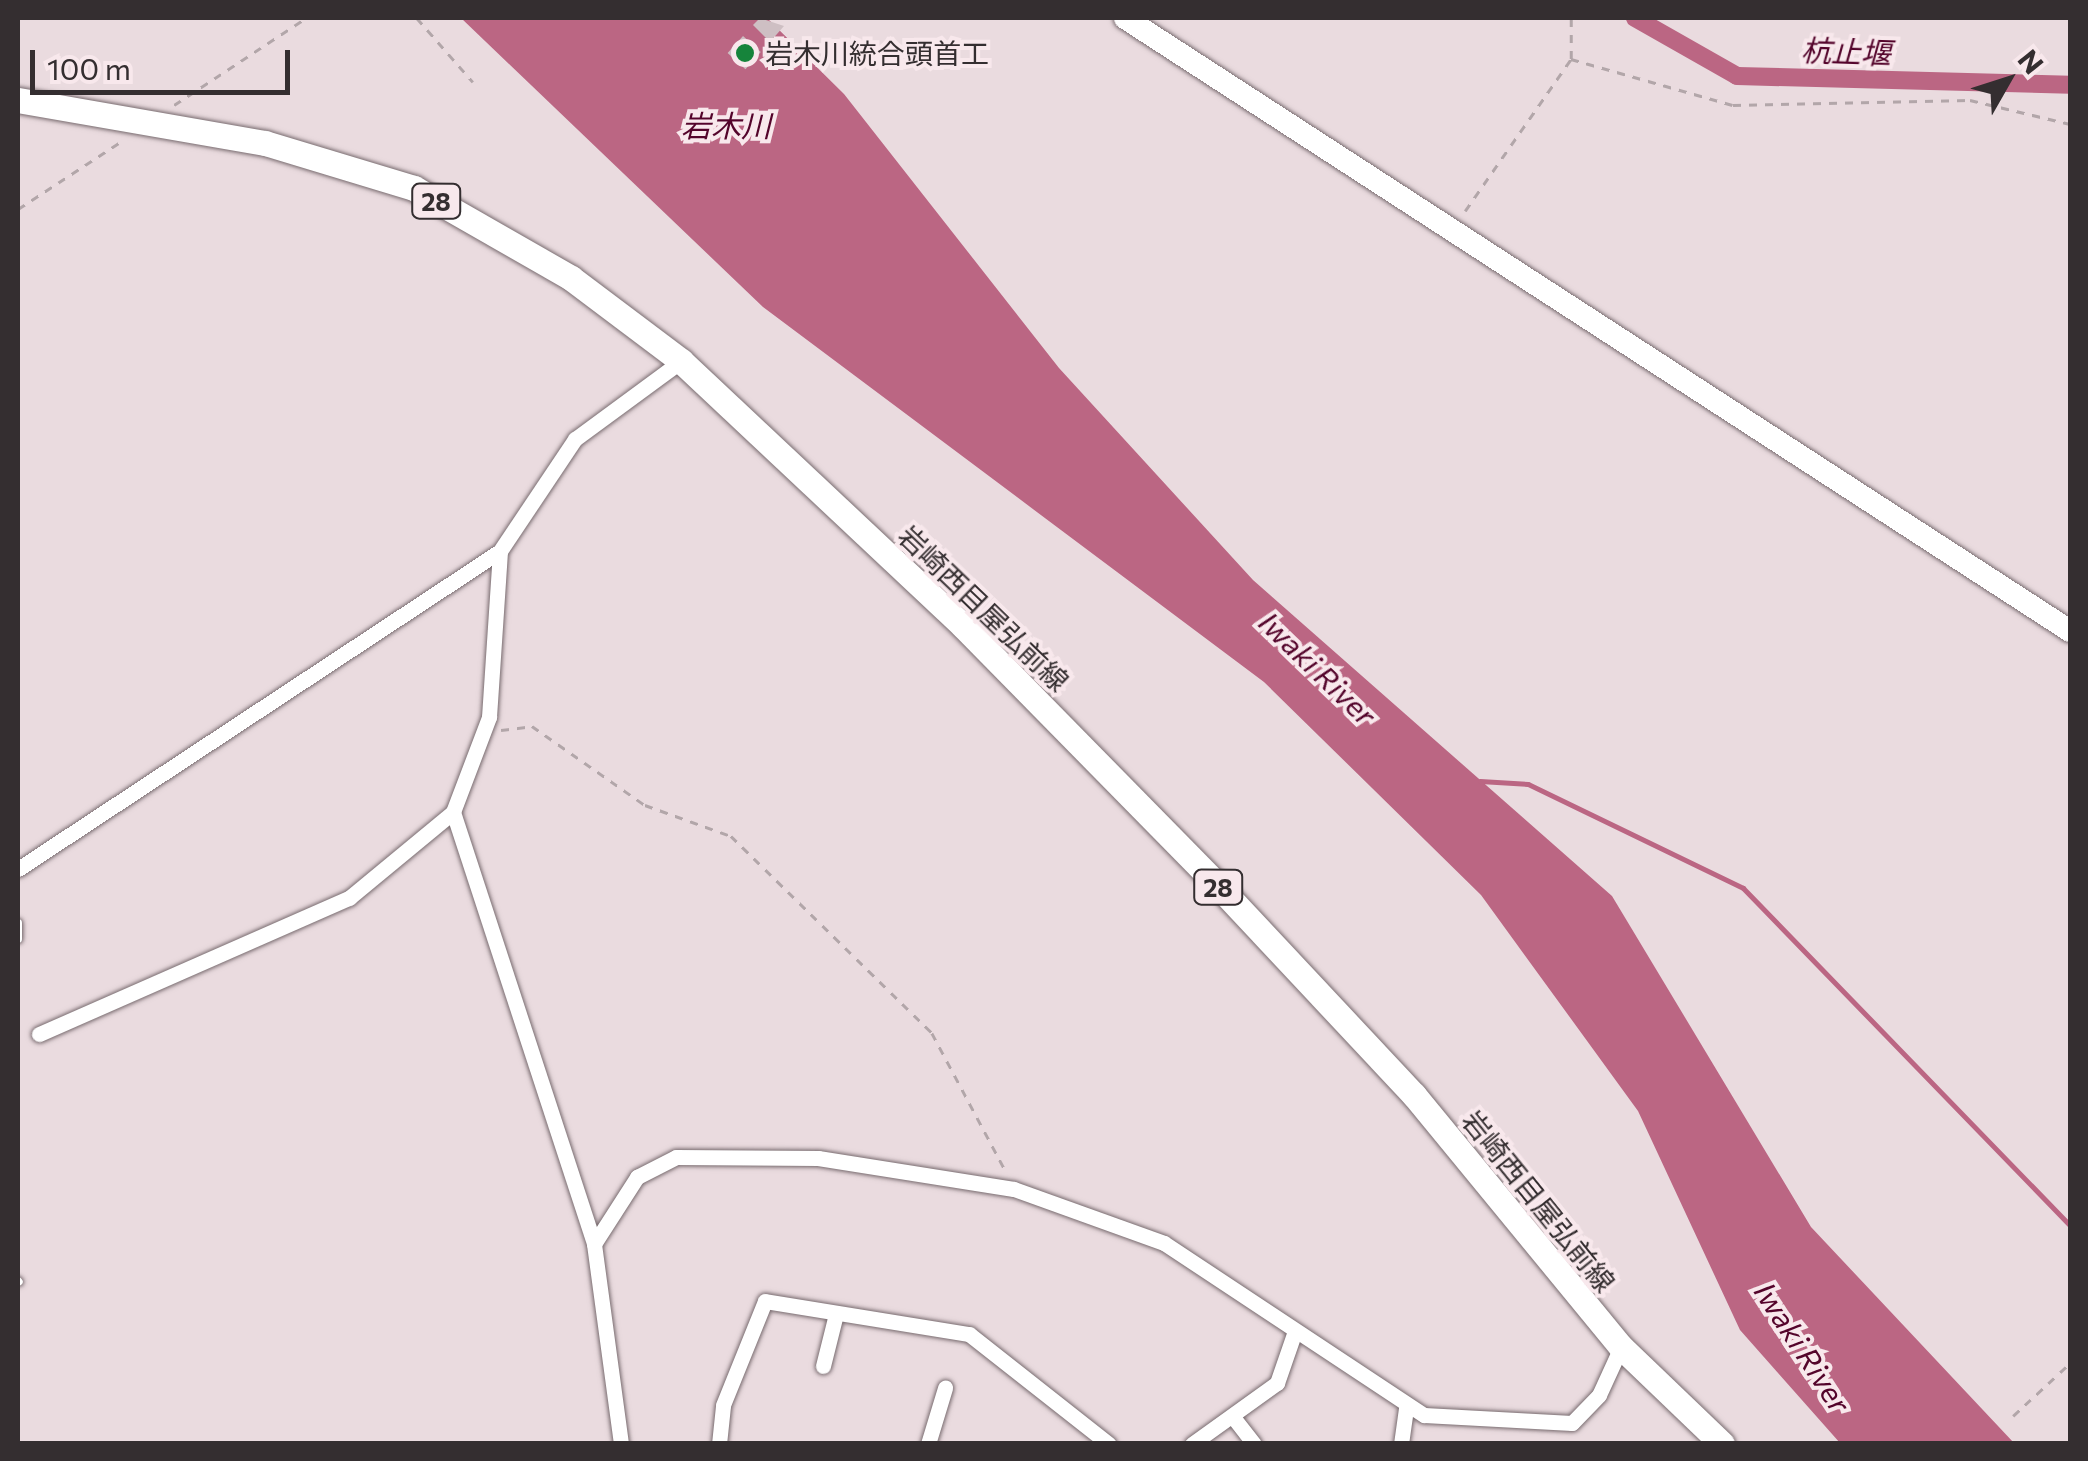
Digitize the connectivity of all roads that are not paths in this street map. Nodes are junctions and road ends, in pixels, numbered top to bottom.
1 (1125, 18) edge
2 (18, 100) edge
3 (680, 361) junction
4 (500, 551) junction
5 (2070, 630) edge
6 (453, 812) junction
7 (18, 869) edge
8 (18, 923) edge
9 (18, 939) edge
10 (39, 1034) dead end
11 (594, 1244) junction
12 (836, 1314) junction
13 (1295, 1331) junction
14 (1621, 1347) junction
15 (823, 1366) dead end
16 (944, 1388) dead end
17 (1406, 1408) junction
18 (1233, 1417) junction
19 (621, 1444) edge
20 (718, 1444) edge
21 (928, 1444) edge
22 (1109, 1444) edge
23 (1192, 1444) edge
24 (1254, 1444) edge
25 (1401, 1444) edge
26 (1722, 1444) edge

1 - 5 street
2 - 3 main road, 岩崎西目屋弘前線 / 28
3 - 4 street
3 - 14 main road, 岩崎西目屋弘前線 / 28
4 - 6 street
4 - 7 street
6 - 10 street
6 - 11 street
8 - 9 lane
11 - 13 street
11 - 19 street
12 - 15 street
12 - 20 street
12 - 22 street
13 - 17 street
13 - 18 street
14 - 17 street
14 - 26 main road, 岩崎西目屋弘前線 / 28
16 - 21 street
17 - 25 street
18 - 23 street
18 - 24 street

